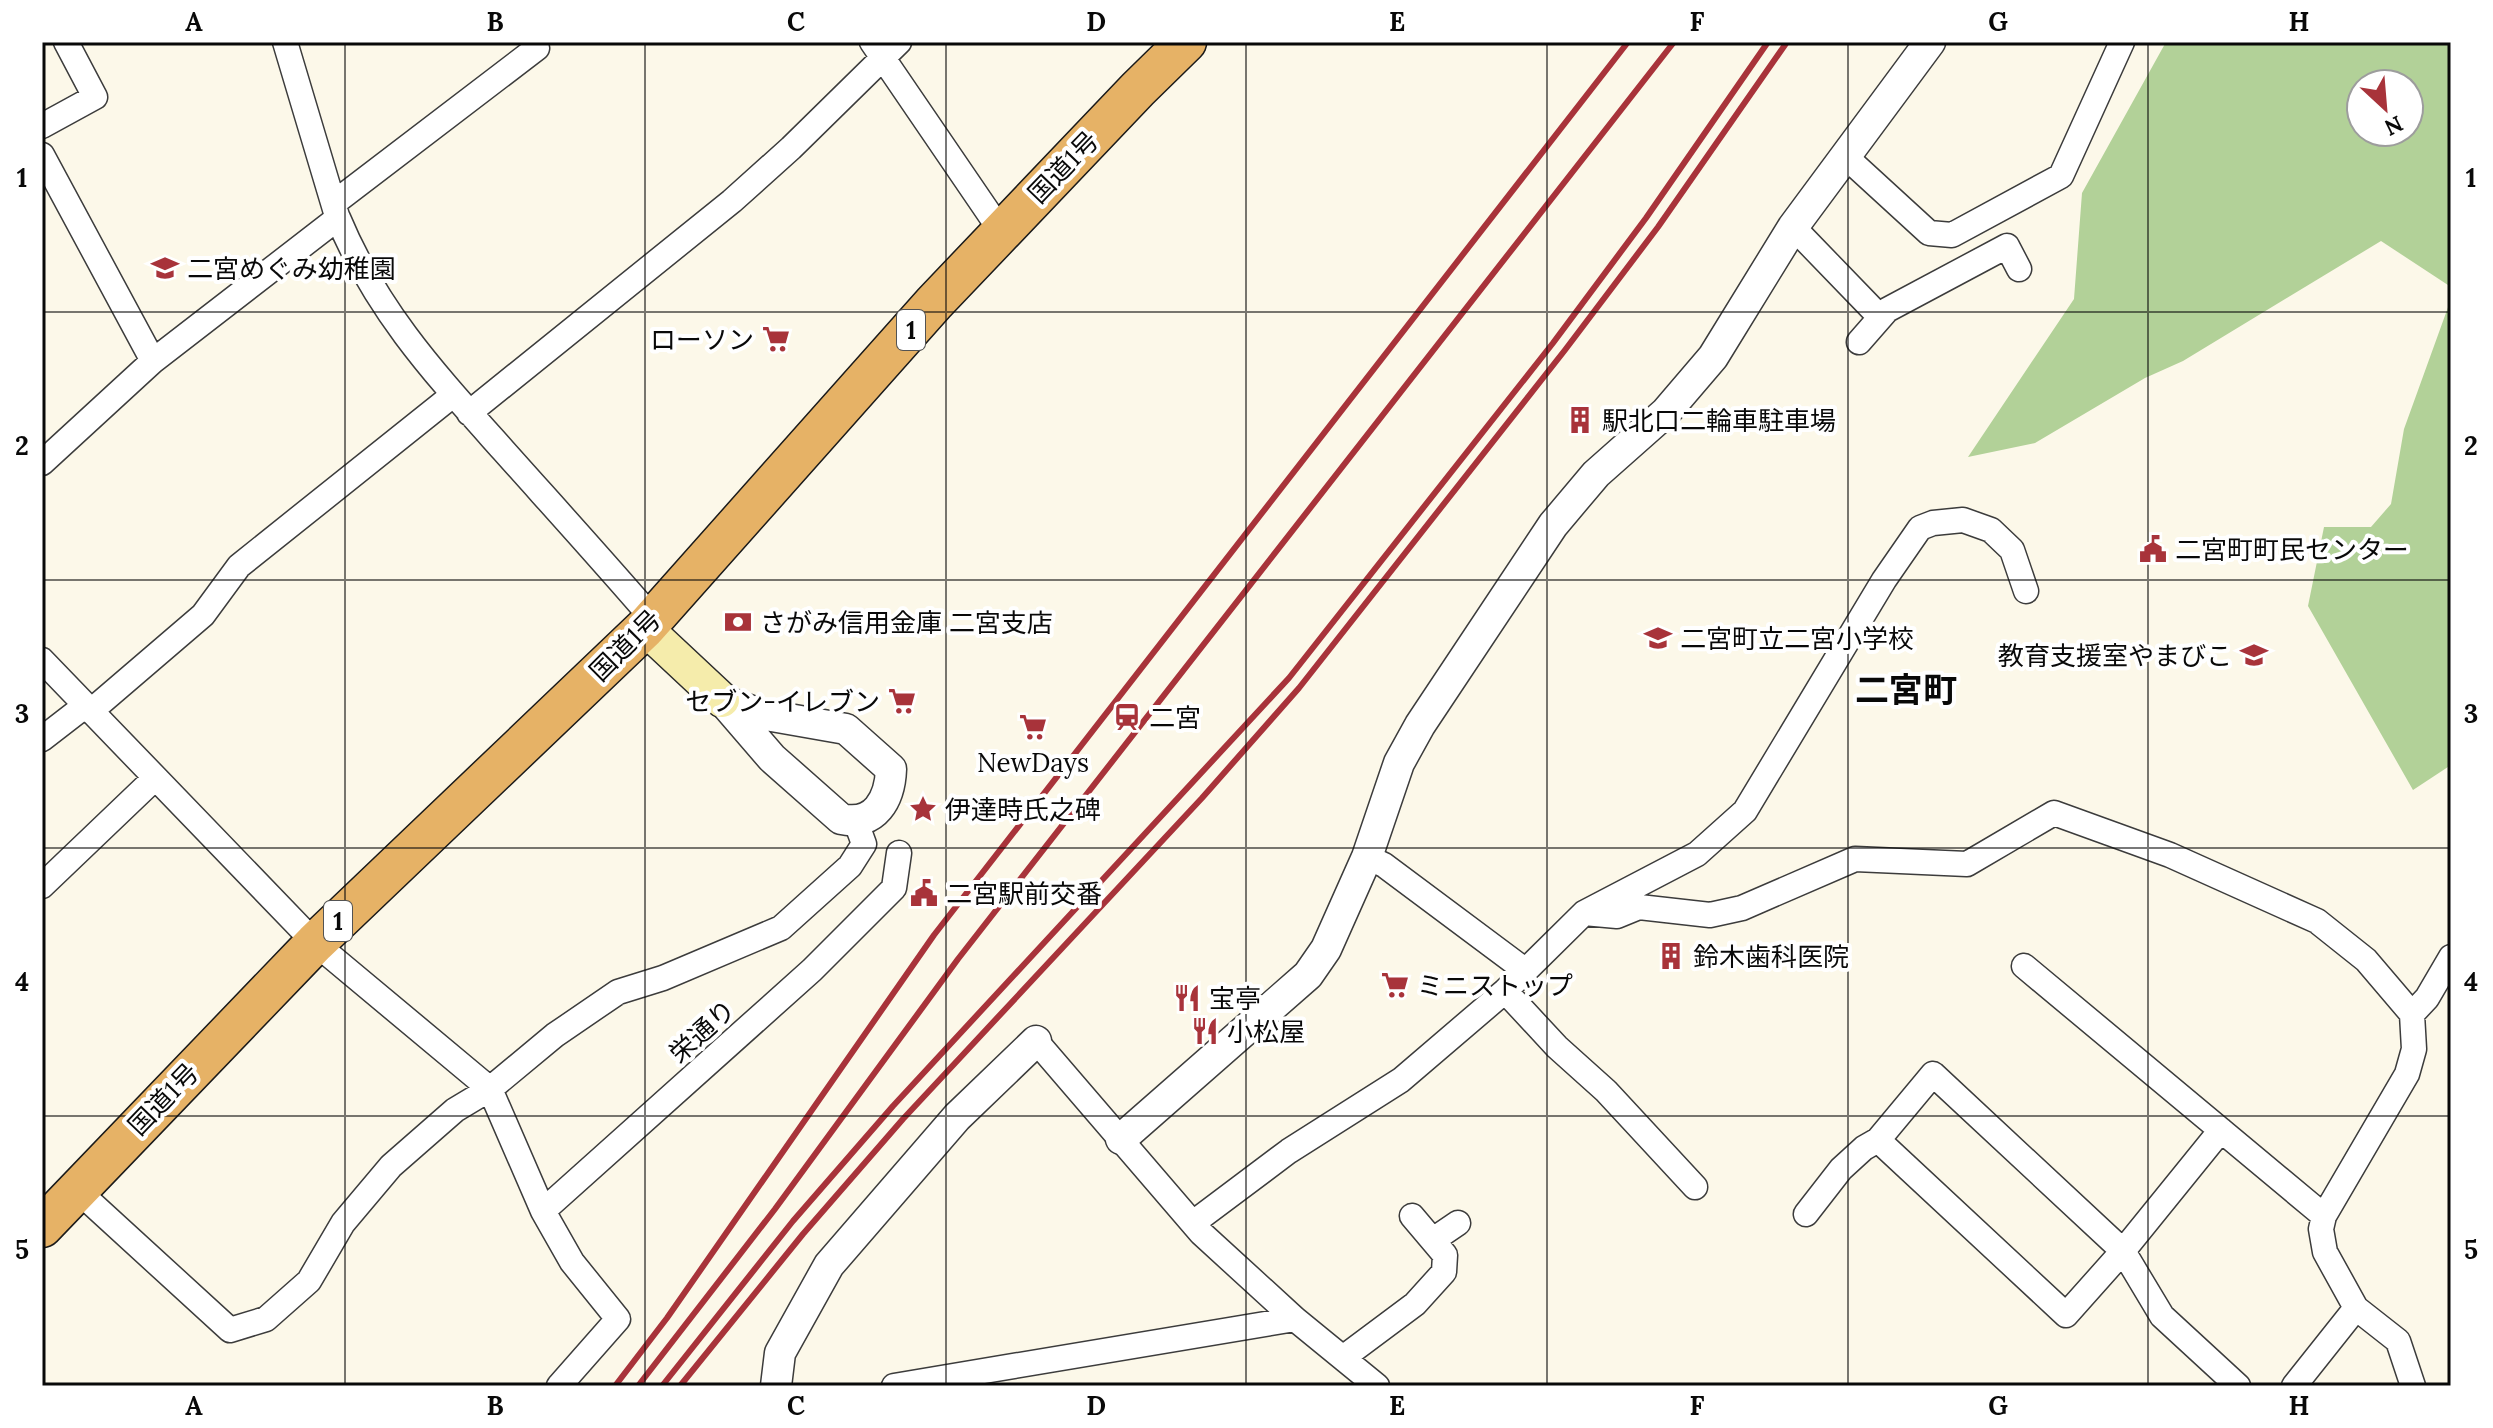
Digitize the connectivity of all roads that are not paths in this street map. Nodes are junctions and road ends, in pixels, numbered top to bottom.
1 (66, 42) edge
2 (285, 42) edge
3 (533, 42) edge
4 (1186, 42) edge
5 (1930, 42) edge
6 (2122, 42) edge
7 (885, 47) edge
8 (42, 126) edge
9 (42, 155) edge
10 (1846, 157) junction
11 (336, 211) junction
12 (1793, 227) junction
13 (1001, 231) junction
14 (2019, 269) dead end
15 (1880, 317) junction
16 (1859, 342) dead end
17 (153, 361) junction
18 (461, 404) junction
19 (42, 463) edge
20 (2026, 591) dead end
21 (649, 623) junction
22 (42, 660) edge
23 (722, 700) junction
24 (89, 708) junction
25 (818, 723) junction
26 (42, 739) edge
27 (772, 758) junction
28 (155, 778) junction
29 (856, 822) junction
30 (899, 853) dead end
31 (1367, 857) junction
32 (42, 886) edge
33 (1584, 913) junction
34 (315, 943) junction
35 (2451, 957) edge
36 (2024, 966) dead end
37 (1526, 971) junction
38 (1505, 991) junction
39 (2412, 1014) junction
40 (1036, 1041) joint
41 (490, 1089) junction
42 (2221, 1130) junction
43 (1121, 1139) junction
44 (1878, 1140) junction
45 (1695, 1187) dead end
46 (77, 1190) junction
47 (543, 1211) junction
48 (1806, 1214) dead end
49 (1412, 1216) dead end
50 (2324, 1216) junction
51 (1193, 1223) junction
52 (1458, 1223) dead end
53 (42, 1227) edge
54 (1433, 1240) junction
55 (2123, 1251) junction
56 (2356, 1308) junction
57 (1295, 1319) junction
58 (1344, 1357) junction
59 (561, 1383) edge
60 (776, 1386) edge
61 (894, 1386) edge
62 (1377, 1386) edge
63 (2238, 1386) edge
64 (2294, 1386) edge
65 (2413, 1386) edge

1 - 8 street
2 - 11 street
3 - 11 street
4 - 13 highway, 国道1号 / 1
5 - 10 street
6 - 10 street
7 - 13 street
7 - 18 street
9 - 17 street
10 - 12 street
11 - 17 street
11 - 18 street
12 - 15 street
12 - 31 street
13 - 21 highway, 国道1号 / 1
14 - 15 street
15 - 16 street
17 - 19 street
18 - 21 street
18 - 24 street
20 - 33 street
21 - 23 main road
21 - 34 highway, 国道1号 / 1
22 - 24 street
23 - 25 street
23 - 27 street
24 - 26 street
24 - 28 street
25 - 27 street
25 - 29 street
27 - 29 street
28 - 32 street
28 - 34 street
29 - 41 street
30 - 47 street, 栄通り
31 - 37 street
31 - 43 street
33 - 37 street
33 - 39 street
34 - 41 street
34 - 46 highway, 国道1号 / 1
35 - 39 street
36 - 42 street
37 - 38 street
38 - 45 street
38 - 51 street
39 - 50 street
40 - 43 street
40 - 60 street
41 - 46 street
41 - 47 street
42 - 50 street
42 - 55 street
43 - 51 street
44 - 48 street
44 - 55 street
44 - 55 street
46 - 53 highway, 国道1号 / 1
47 - 59 street
49 - 54 street
50 - 56 street
51 - 57 street
52 - 54 street
54 - 58 street
55 - 63 street
56 - 64 street
56 - 65 street
57 - 58 street
57 - 61 street
58 - 62 street

